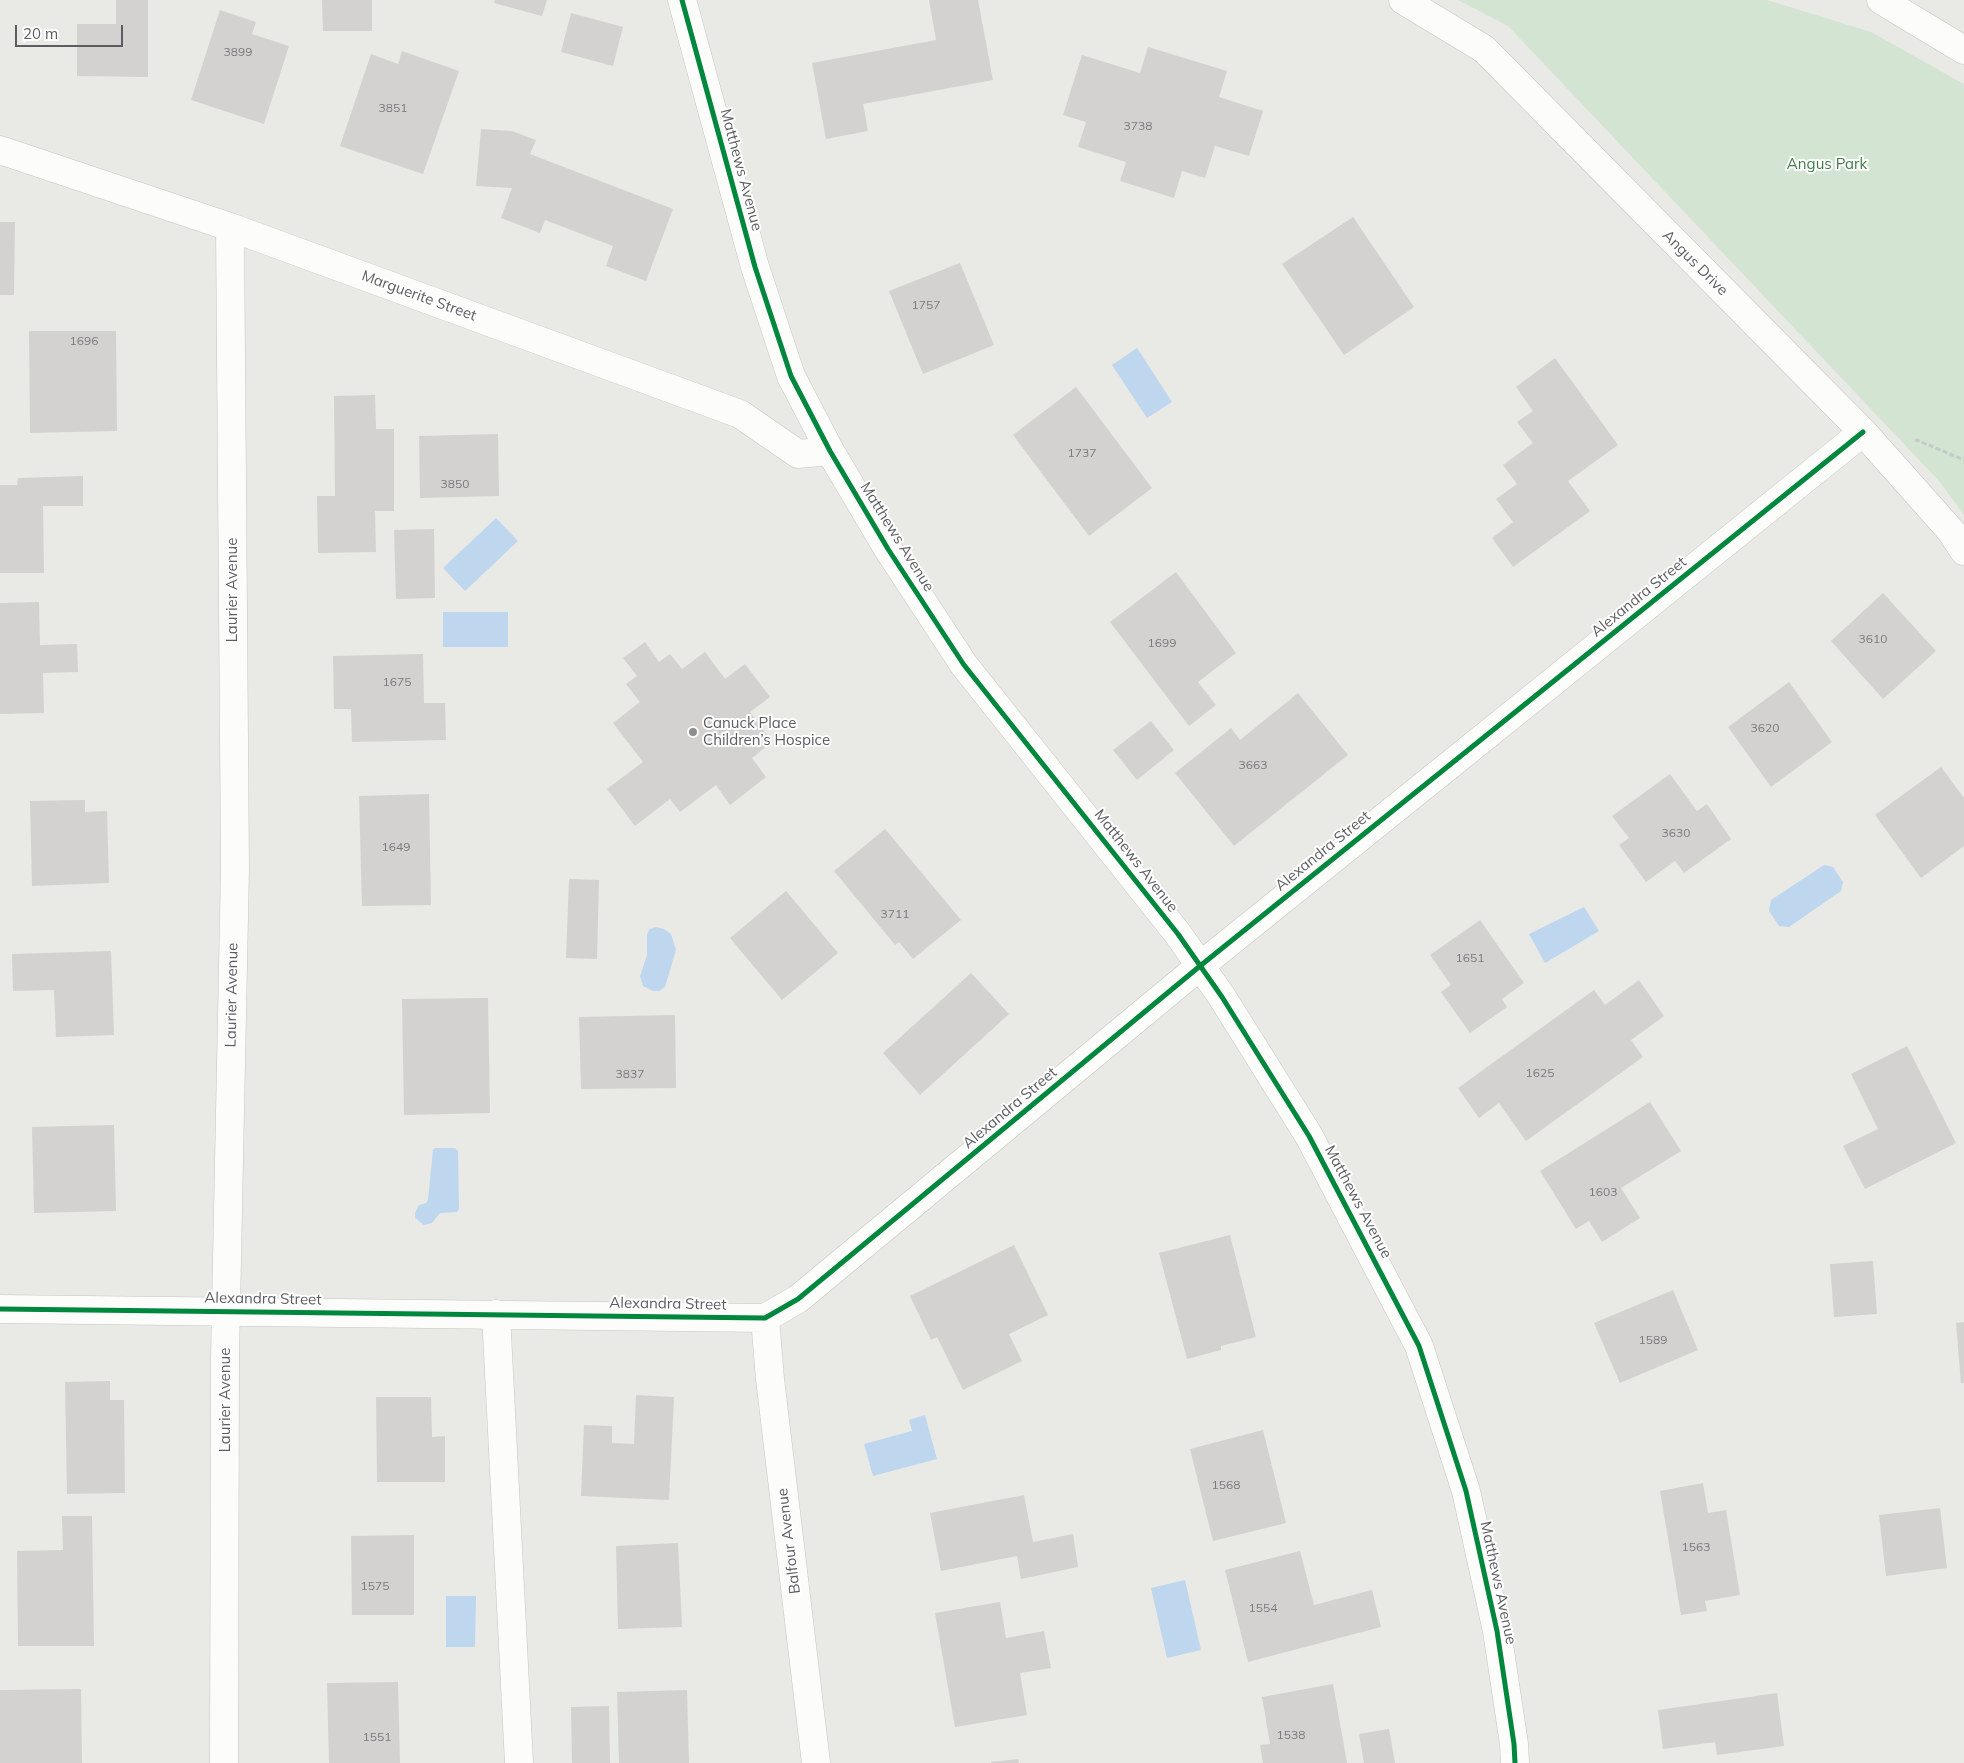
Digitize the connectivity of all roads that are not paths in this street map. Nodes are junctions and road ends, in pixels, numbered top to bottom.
1 (682, 0) edge
2 (1404, 0) edge
3 (1881, 0) edge
4 (1964, 50) edge
5 (0, 150) edge
6 (230, 227) junction
7 (1863, 432) junction
8 (830, 451) junction
9 (1964, 551) edge
10 (1200, 966) junction
11 (0, 1309) edge
12 (226, 1310) junction
13 (496, 1314) junction
14 (765, 1318) junction
15 (224, 1763) edge
16 (518, 1763) edge
17 (816, 1763) edge
18 (1515, 1763) edge

1 - 8 street, Matthews Avenue
2 - 7 street, Angus Drive
3 - 4 street
5 - 6 street, Marguerite Street
6 - 8 street, Marguerite Street
6 - 12 street, Laurier Avenue
7 - 9 street, Angus Drive
7 - 10 street, Alexandra Street
8 - 10 street, Matthews Avenue
10 - 14 street, Alexandra Street
10 - 18 street, Matthews Avenue
11 - 12 street, Alexandra Street
12 - 13 street, Alexandra Street
12 - 15 street, Laurier Avenue
13 - 14 street, Alexandra Street
13 - 16 street
14 - 17 street, Balfour Avenue

